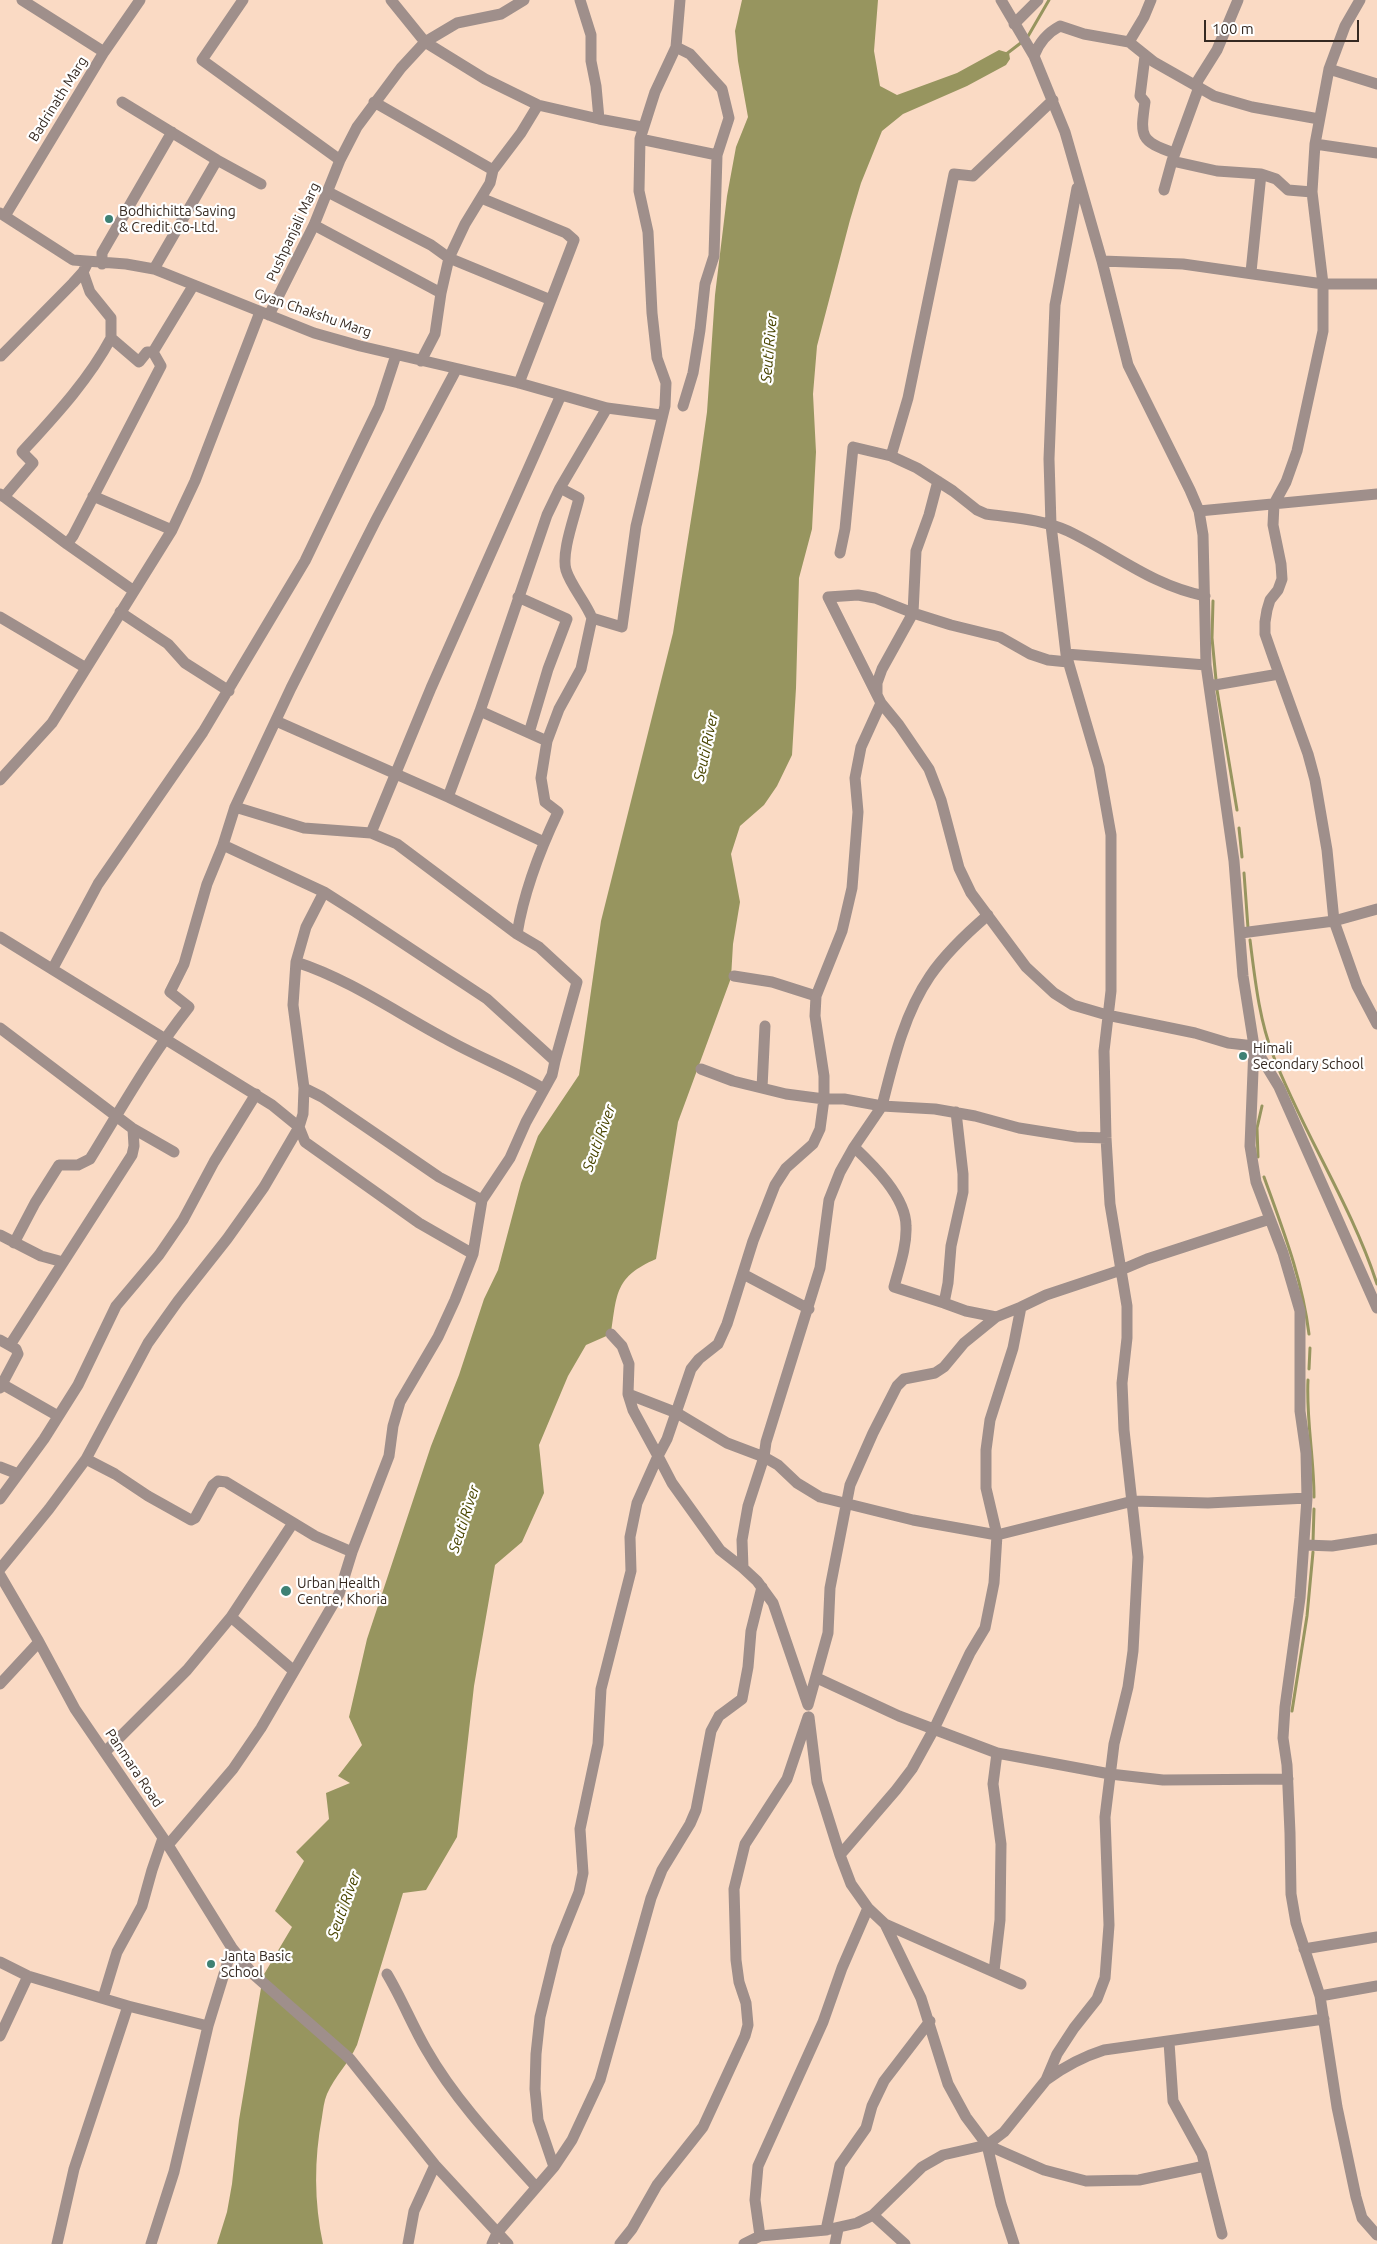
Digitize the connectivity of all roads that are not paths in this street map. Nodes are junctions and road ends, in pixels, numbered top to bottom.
1 (22, 0) edge
2 (140, 0) edge
3 (243, 0) edge
4 (524, 0) edge
5 (580, 0) edge
6 (680, 0) edge
7 (1001, 0) edge
8 (1038, 0) edge
9 (1151, 0) edge
10 (1238, 0) edge
11 (1360, 0) edge
12 (397, 2) edge
13 (1014, 24) junction
14 (424, 42) junction
15 (1129, 42) junction
16 (676, 47) junction
17 (1031, 51) junction
18 (104, 52) junction
19 (1145, 56) junction
20 (1329, 69) junction
21 (1377, 84) edge
22 (1197, 86) junction
23 (1053, 100) junction
24 (122, 102) dead end
25 (374, 102) junction
26 (538, 105) junction
27 (599, 119) junction
28 (1319, 119) junction
29 (642, 126) junction
30 (172, 132) junction
31 (640, 139) junction
32 (1315, 144) junction
33 (1377, 154) edge
34 (718, 156) junction
35 (1173, 157) junction
36 (217, 160) junction
37 (340, 160) junction
38 (493, 170) junction
39 (1261, 174) junction
40 (1078, 176) junction
41 (261, 184) dead end
42 (1164, 190) dead end
43 (328, 192) junction
44 (1312, 192) junction
45 (481, 198) junction
46 (2, 214) edge
47 (314, 225) junction
48 (449, 258) junction
49 (1102, 261) junction
50 (102, 264) junction
51 (86, 267) junction
52 (154, 269) junction
53 (1251, 272) junction
54 (1323, 284) junction
55 (1377, 284) edge
56 (193, 286) junction
57 (441, 293) junction
58 (551, 300) junction
59 (265, 314) junction
60 (111, 338) junction
61 (153, 352) junction
62 (396, 355) junction
63 (0, 356) edge
64 (421, 361) junction
65 (456, 370) junction
66 (518, 383) junction
67 (561, 395) junction
68 (683, 406) dead end
69 (607, 408) junction
70 (661, 415) junction
71 (891, 456) junction
72 (938, 481) junction
73 (560, 488) junction
74 (1377, 494) edge
75 (2, 496) edge
76 (93, 496) junction
77 (1274, 504) junction
78 (1198, 511) junction
79 (1051, 525) junction
80 (172, 530) junction
81 (67, 544) junction
82 (840, 553) dead end
83 (134, 591) junction
84 (1205, 596) junction
85 (518, 597) junction
86 (120, 612) junction
87 (913, 613) junction
88 (0, 617) edge
89 (592, 618) junction
90 (1067, 658) junction
91 (1206, 665) junction
92 (86, 668) junction
93 (1279, 674) junction
94 (1209, 686) junction
95 (228, 691) junction
96 (878, 699) junction
97 (480, 711) junction
98 (276, 721) junction
99 (528, 733) junction
100 (547, 741) junction
101 (396, 774) junction
102 (0, 780) edge
103 (448, 797) junction
104 (235, 807) junction
105 (372, 833) junction
106 (544, 842) junction
107 (223, 845) junction
108 (324, 892) junction
109 (1377, 909) edge
110 (988, 915) junction
111 (1334, 921) junction
112 (1241, 933) junction
113 (517, 934) junction
114 (0, 937) edge
115 (296, 962) junction
116 (53, 968) junction
117 (734, 976) dead end
118 (816, 996) junction
119 (1107, 1015) junction
120 (1377, 1024) edge
121 (765, 1026) dead end
122 (0, 1028) edge
123 (164, 1040) junction
124 (1254, 1046) junction
125 (555, 1061) junction
126 (701, 1070) dead end
127 (304, 1088) junction
128 (762, 1088) junction
129 (544, 1089) junction
130 (256, 1094) junction
131 (824, 1099) junction
132 (882, 1106) junction
133 (956, 1112) junction
134 (116, 1116) junction
135 (299, 1127) junction
136 (133, 1129) junction
137 (1106, 1138) junction
138 (854, 1147) junction
139 (174, 1152) dead end
140 (482, 1200) junction
141 (1270, 1219) junction
142 (0, 1235) edge
143 (14, 1243) junction
144 (473, 1254) junction
145 (63, 1262) junction
146 (1121, 1270) junction
147 (743, 1274) junction
148 (944, 1303) junction
149 (1021, 1307) junction
150 (1377, 1308) edge
151 (809, 1309) junction
152 (996, 1317) junction
153 (611, 1334) dead end
154 (5, 1343) edge
155 (1, 1386) edge
156 (628, 1394) junction
157 (677, 1413) junction
158 (58, 1416) junction
159 (658, 1456) junction
160 (764, 1457) junction
161 (86, 1459) junction
162 (0, 1467) edge
163 (18, 1474) junction
164 (1307, 1498) junction
165 (0, 1499) edge
166 (1133, 1502) junction
167 (844, 1504) junction
168 (293, 1524) junction
169 (997, 1535) junction
170 (1377, 1539) edge
171 (1305, 1545) junction
172 (352, 1552) junction
173 (743, 1568) junction
174 (0, 1569) edge
175 (0, 1575) edge
176 (762, 1588) junction
177 (231, 1617) junction
178 (40, 1642) junction
179 (294, 1671) junction
180 (817, 1678) junction
181 (0, 1684) edge
182 (808, 1711) junction
183 (934, 1729) junction
184 (105, 1752) junction
185 (997, 1753) junction
186 (1110, 1774) junction
187 (1288, 1779) junction
188 (166, 1842) junction
189 (840, 1856) junction
190 (868, 1908) junction
191 (885, 1924) junction
192 (1377, 1937) edge
193 (232, 1948) junction
194 (1304, 1949) junction
195 (0, 1962) edge
196 (994, 1971) junction
197 (388, 1974) dead end
198 (28, 1976) junction
199 (1021, 1984) dead end
200 (1377, 1986) edge
201 (1320, 1996) junction
202 (103, 1998) junction
203 (128, 2006) junction
204 (1324, 2019) junction
205 (930, 2022) junction
206 (208, 2026) junction
207 (0, 2036) edge
208 (1169, 2042) junction
209 (1046, 2080) junction
210 (987, 2145) junction
211 (435, 2165) junction
212 (1205, 2166) junction
213 (554, 2167) junction
214 (536, 2187) junction
215 (873, 2214) junction
216 (832, 2229) junction
217 (1222, 2234) dead end
218 (1377, 2235) edge
219 (760, 2236) junction
220 (494, 2239) edge
221 (57, 2244) edge
222 (151, 2244) edge
223 (408, 2244) edge
224 (508, 2244) edge
225 (620, 2244) edge
226 (744, 2244) edge
227 (835, 2244) edge
228 (905, 2244) edge
229 (1014, 2244) edge

1 - 18 street
2 - 18 street, Badrinath Marg
3 - 37 street
4 - 14 street
5 - 27 street
6 - 16 street
7 - 13 street
8 - 13 street
9 - 15 street
10 - 22 street
11 - 20 street
12 - 14 street
13 - 17 street
14 - 25 street, Pushpanjali Marg
14 - 26 street
15 - 17 street
15 - 19 street
16 - 29 street
16 - 34 street
17 - 23 street
18 - 46 street, Badrinath Marg
19 - 22 street
19 - 35 street
20 - 21 street
20 - 28 street
22 - 28 street
22 - 35 street
23 - 40 street
23 - 71 street
24 - 30 street
25 - 37 street, Pushpanjali Marg
25 - 38 street
26 - 27 street
26 - 38 street
27 - 29 street
28 - 32 street
29 - 31 street
30 - 36 street
30 - 50 street
31 - 34 street
31 - 70 street
32 - 33 street
32 - 44 street
34 - 68 street
35 - 39 street
35 - 42 street
36 - 41 street
36 - 52 street
37 - 43 street, Pushpanjali Marg
38 - 45 street
39 - 44 street
39 - 53 street
40 - 49 street
40 - 79 street
43 - 47 street, Pushpanjali Marg
43 - 48 street
44 - 54 street
45 - 48 street
45 - 58 street
46 - 51 street, Gyan Chakshu Marg
47 - 57 street
47 - 59 street, Pushpanjali Marg
48 - 57 street
48 - 58 street
49 - 53 street
49 - 78 street
50 - 51 street, Gyan Chakshu Marg
50 - 52 street, Gyan Chakshu Marg
51 - 60 street
51 - 63 street
52 - 56 street, Gyan Chakshu Marg
53 - 54 street
54 - 55 street
54 - 77 street
56 - 59 street, Gyan Chakshu Marg
56 - 61 street
57 - 64 street
58 - 66 street
59 - 62 street, Gyan Chakshu Marg
59 - 80 street, Pushpanjali Marg
60 - 61 street
60 - 75 street
61 - 76 street
62 - 64 street, Gyan Chakshu Marg
62 - 95 street
64 - 65 street, Gyan Chakshu Marg
65 - 66 street, Gyan Chakshu Marg
65 - 98 street
66 - 67 street, Gyan Chakshu Marg
67 - 69 street, Gyan Chakshu Marg
67 - 101 street
69 - 70 street, Gyan Chakshu Marg
69 - 73 street
70 - 89 street
71 - 72 street
71 - 82 street
72 - 79 street
72 - 87 street
73 - 85 street
73 - 89 street
74 - 77 street
75 - 81 street
76 - 80 street
76 - 81 street
77 - 78 street
77 - 93 street
78 - 84 street
79 - 84 street
79 - 90 street
80 - 83 street, Pushpanjali Marg
81 - 83 street
83 - 86 street, Pushpanjali Marg
84 - 91 street
85 - 97 street
85 - 99 street
86 - 92 street, Pushpanjali Marg
86 - 95 street
87 - 90 street
87 - 96 street
87 - 96 street
88 - 92 street
89 - 100 street
90 - 91 street
90 - 119 street
91 - 94 street
92 - 102 street, Pushpanjali Marg
93 - 94 street
93 - 111 street
94 - 112 street
95 - 116 street
96 - 110 street
96 - 118 street
97 - 99 street
97 - 103 street
98 - 101 street
98 - 104 street
99 - 100 street
100 - 106 street
101 - 103 street
101 - 105 street
103 - 106 street
104 - 105 street
104 - 107 street
105 - 113 street
106 - 113 street
107 - 108 street
107 - 123 street
108 - 115 street
108 - 125 street
109 - 111 street
110 - 119 street
110 - 132 street
111 - 112 street
111 - 120 street
112 - 124 street
113 - 125 street
114 - 116 street
115 - 127 street
115 - 129 street
116 - 123 street
117 - 118 street
118 - 131 street
119 - 124 street
119 - 137 street
121 - 128 street
122 - 134 street
123 - 130 street
123 - 134 street
124 - 141 street
124 - 150 street
125 - 129 street
126 - 128 street
127 - 135 street
127 - 140 street
128 - 131 street
129 - 140 street
130 - 135 street
130 - 158 street
131 - 132 street
131 - 147 street
132 - 133 street
132 - 138 street
133 - 137 street
133 - 148 street
134 - 136 street
134 - 143 street
135 - 144 street
135 - 161 street
136 - 139 street
136 - 145 street
137 - 146 street
138 - 148 street
138 - 151 street
140 - 144 street
141 - 146 street
141 - 164 street
142 - 143 street
143 - 145 street
144 - 172 street
145 - 154 street
146 - 149 street
146 - 166 street
147 - 151 street
147 - 157 street
148 - 152 street
149 - 152 street
149 - 169 street
151 - 160 street
152 - 167 street
153 - 156 street
154 - 155 street
155 - 158 street
156 - 157 street
156 - 159 street
157 - 159 street
157 - 160 street
158 - 163 street
159 - 173 street
159 - 213 street
160 - 167 street
160 - 173 street
161 - 168 street
161 - 174 street
162 - 163 street
163 - 165 street
164 - 166 street
164 - 171 street
166 - 169 street
166 - 186 street
167 - 169 street
167 - 180 street
168 - 172 street
168 - 177 street
169 - 183 street
170 - 171 street
171 - 187 street
172 - 179 street
173 - 176 street
175 - 178 street, Panmara Road
176 - 182 street
176 - 213 street
177 - 179 street
177 - 184 street
178 - 181 street
178 - 184 street, Panmara Road
179 - 188 street
180 - 182 street
180 - 183 street
182 - 189 street
182 - 225 street
183 - 185 street
183 - 189 street
184 - 188 street, Panmara Road
185 - 186 street
185 - 196 street
186 - 187 street
186 - 209 street
187 - 194 street
188 - 193 street, Panmara Road
188 - 202 street
189 - 190 street
190 - 191 street
190 - 219 street
191 - 196 street
191 - 205 street
192 - 194 street
193 - 206 street
193 - 211 street, Panmara Road
194 - 201 street
195 - 198 street
196 - 199 street
197 - 214 street
198 - 202 street
198 - 207 street
200 - 201 street
201 - 204 street
202 - 203 street
203 - 206 street
203 - 221 street
204 - 208 street
204 - 218 street
205 - 210 street
205 - 216 street
206 - 222 street
208 - 209 street
208 - 212 street
209 - 210 street
210 - 212 street
210 - 215 street
210 - 229 street
211 - 220 street, Panmara Road
211 - 223 street
212 - 217 street
213 - 214 street
214 - 220 street
215 - 216 street
215 - 228 street
216 - 219 street
216 - 227 street
219 - 226 street
220 - 224 street, Panmara Road

